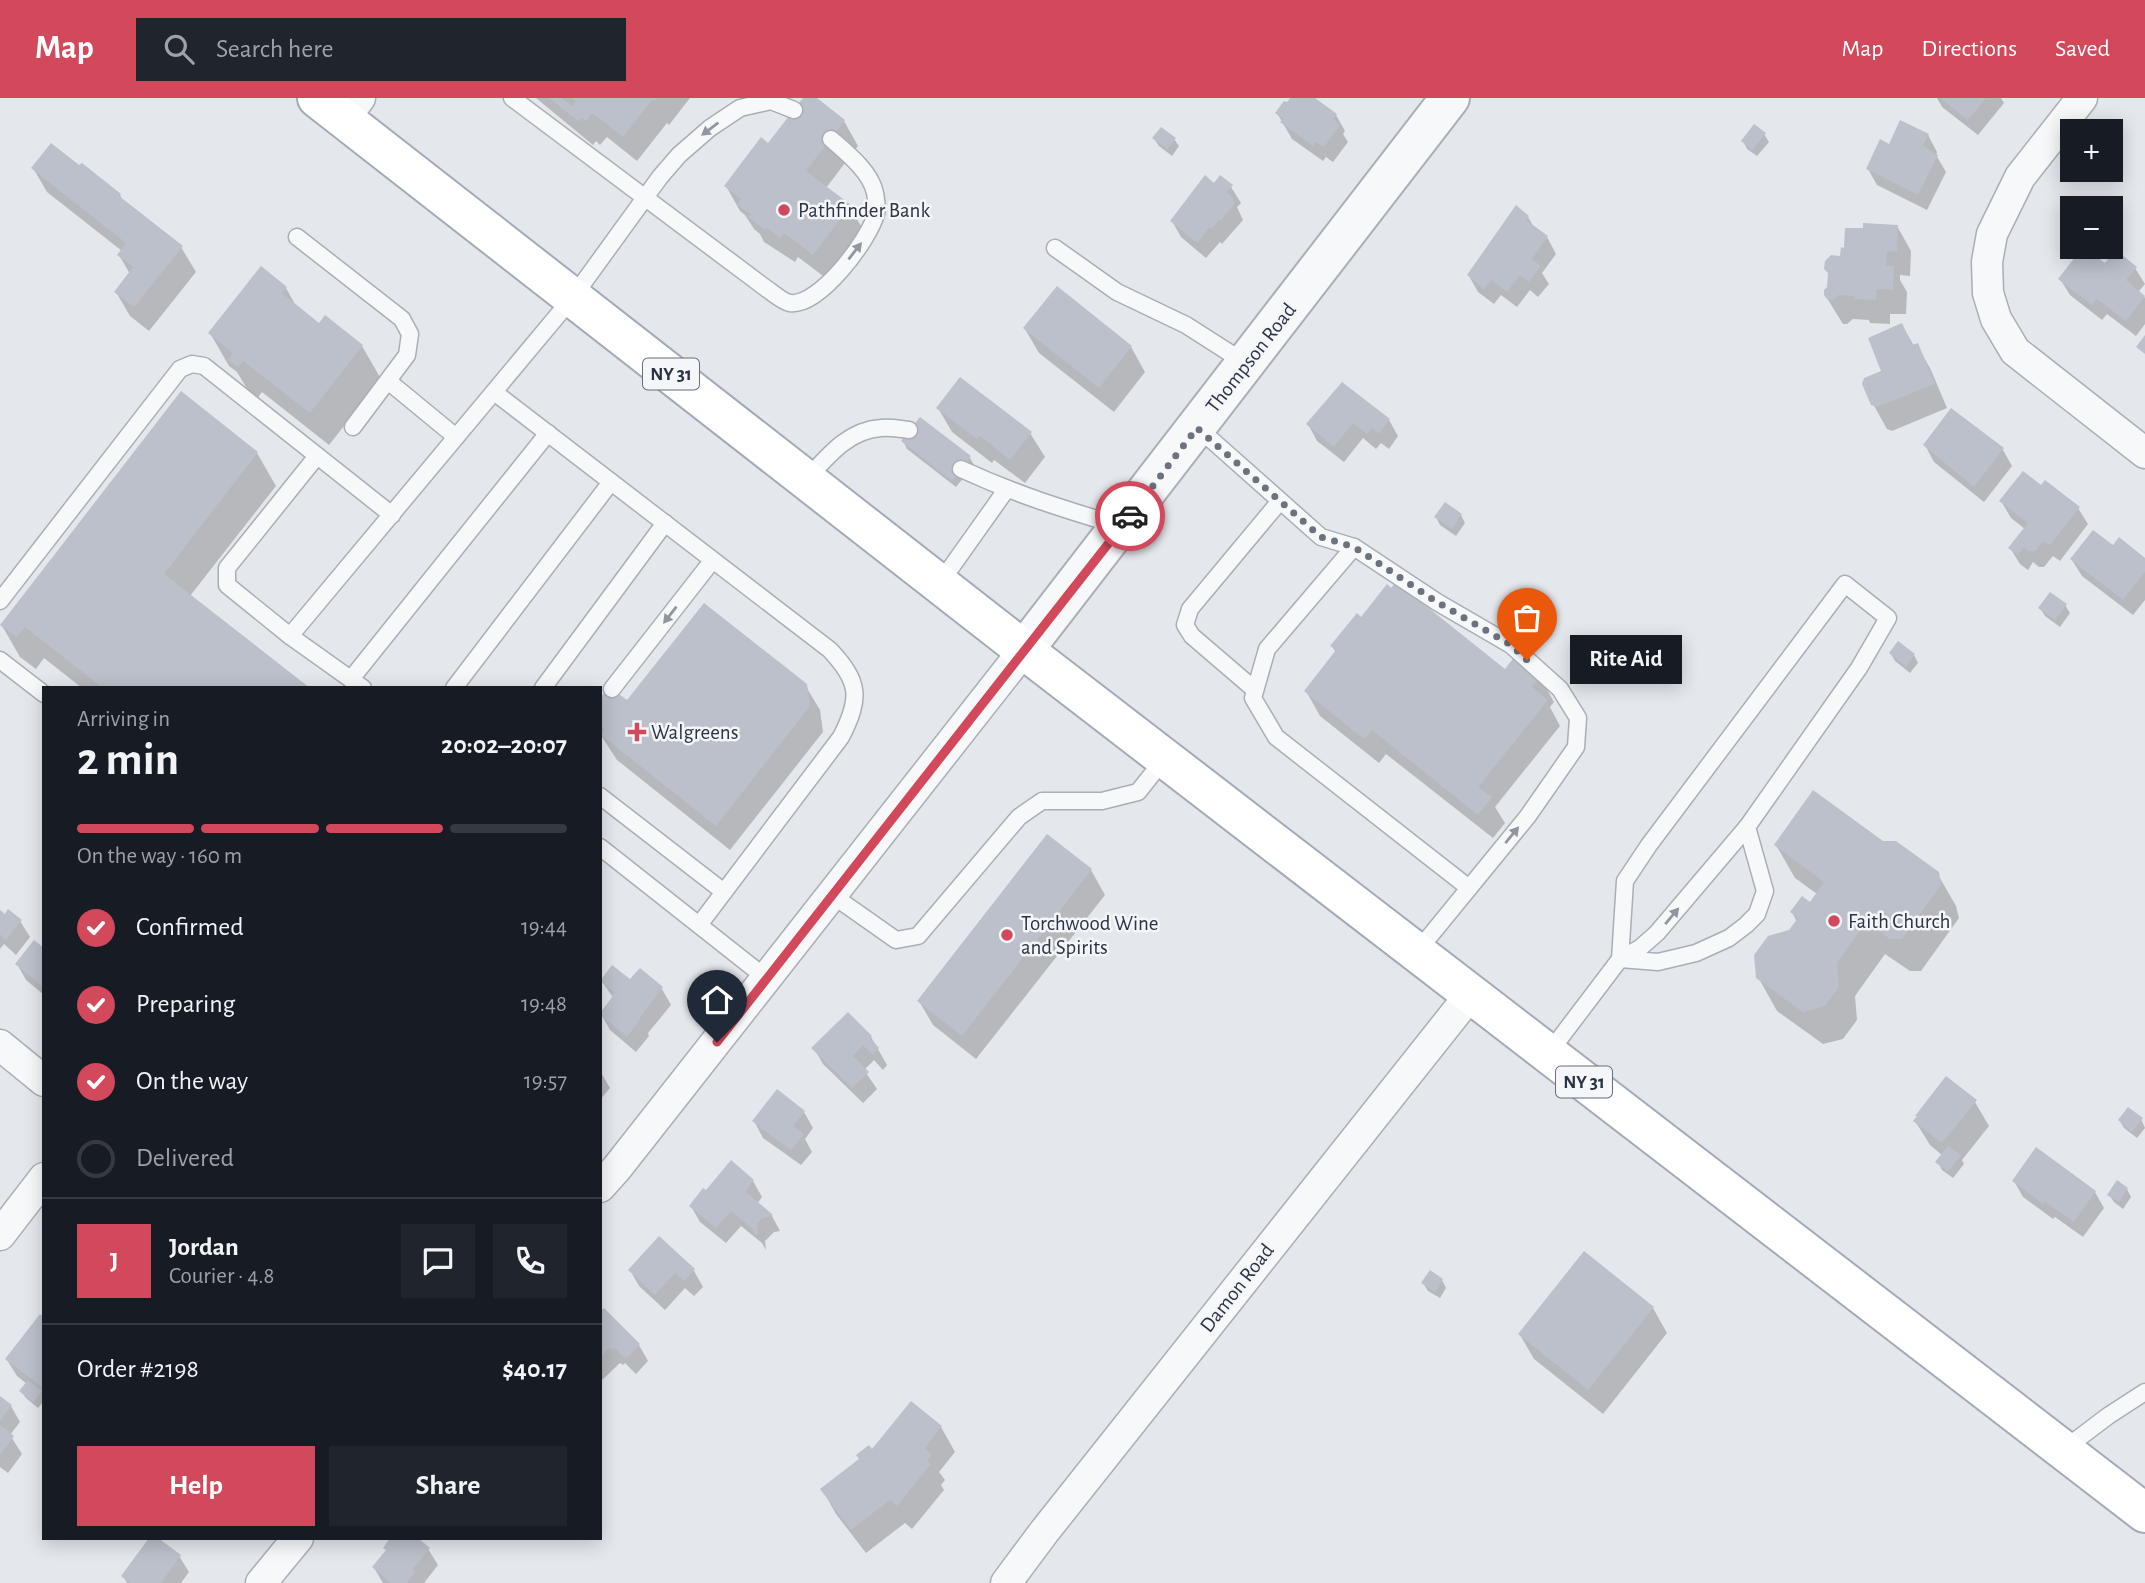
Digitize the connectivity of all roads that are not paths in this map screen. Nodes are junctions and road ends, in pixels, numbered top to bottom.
1 (512, 98) edge
2 (1450, 98) edge
3 (2082, 98) edge
4 (341, 105) edge
5 (793, 110) dead end
6 (831, 139) dead end
7 (645, 198) junction
8 (297, 237) dead end
9 (1055, 248) dead end
10 (573, 297) junction
11 (1247, 363) junction
12 (388, 381) junction
13 (494, 392) junction
14 (353, 427) dead end
15 (1197, 428) junction
16 (909, 430) dead end
17 (548, 433) junction
18 (456, 437) junction
19 (2145, 453) edge
20 (317, 456) junction
21 (961, 469) dead end
22 (806, 480) junction
23 (611, 482) junction
24 (1006, 490) junction
25 (1280, 501) junction
26 (392, 515) junction
27 (665, 523) junction
28 (1121, 526) junction
29 (1354, 547) junction
30 (712, 561) junction
31 (940, 583) junction
32 (0, 601) edge
33 (290, 636) junction
34 (1024, 650) junction
35 (0, 660) edge
36 (357, 683) edge
37 (456, 686) edge
38 (544, 686) edge
39 (612, 689) dead end
40 (1255, 690) junction
41 (42, 692) edge
42 (1165, 758) junction
43 (602, 798) edge
44 (1747, 827) junction
45 (602, 850) edge
46 (1469, 888) junction
47 (724, 892) junction
48 (832, 895) junction
49 (699, 925) junction
50 (1416, 953) junction
51 (1620, 959) junction
52 (766, 978) junction
53 (1470, 995) junction
54 (0, 1045) edge
55 (1548, 1054) junction
56 (42, 1080) edge
57 (42, 1181) edge
58 (602, 1185) edge
59 (0, 1235) edge
60 (2145, 1392) edge
61 (2063, 1450) junction
62 (2145, 1513) edge
63 (296, 1540) edge
64 (261, 1583) edge
65 (1006, 1583) edge

1 - 7 lane
2 - 11 street, Thompson Road
3 - 19 street
4 - 10 main road, NY 31
5 -> 7 lane
7 -> 6 lane
7 - 10 lane
8 - 12 lane
9 - 11 lane
10 - 13 lane
10 - 22 main road, NY 31
11 - 15 street, Thompson Road
12 - 14 lane
12 - 18 lane
13 - 17 lane
13 - 18 lane
15 - 25 lane
15 - 28 street, Thompson Road
16 - 22 lane
17 - 23 lane
17 - 36 lane
18 - 26 lane
20 - 26 lane
20 - 32 lane
20 - 33 lane
21 - 24 lane
22 - 31 main road, NY 31
23 - 27 lane
23 - 37 lane
24 - 28 lane
24 - 31 lane
25 - 29 lane
25 - 40 lane
26 - 33 lane
27 - 30 lane
27 - 38 lane
28 - 34 street, Thompson Road
29 - 40 lane
46 -> 29 lane
30 -> 39 lane
30 - 47 lane
31 - 34 main road, NY 31
33 - 36 lane
34 - 42 main road, NY 31
34 - 48 street
35 - 41 lane
40 - 46 lane
42 - 48 lane
42 - 50 main road, NY 31
43 - 47 lane
51 -> 44 lane
44 - 51 lane
44 - 51 lane
45 - 49 lane
46 - 50 lane
47 - 49 lane
48 - 52 street
49 - 52 lane
50 - 53 main road, NY 31
51 - 55 lane
52 - 58 street
53 - 55 main road, NY 31
53 - 65 street, Damon Road
54 - 56 street
55 - 61 main road, NY 31
57 - 59 street
60 - 61 lane
61 - 62 main road, NY 31
63 - 64 street

